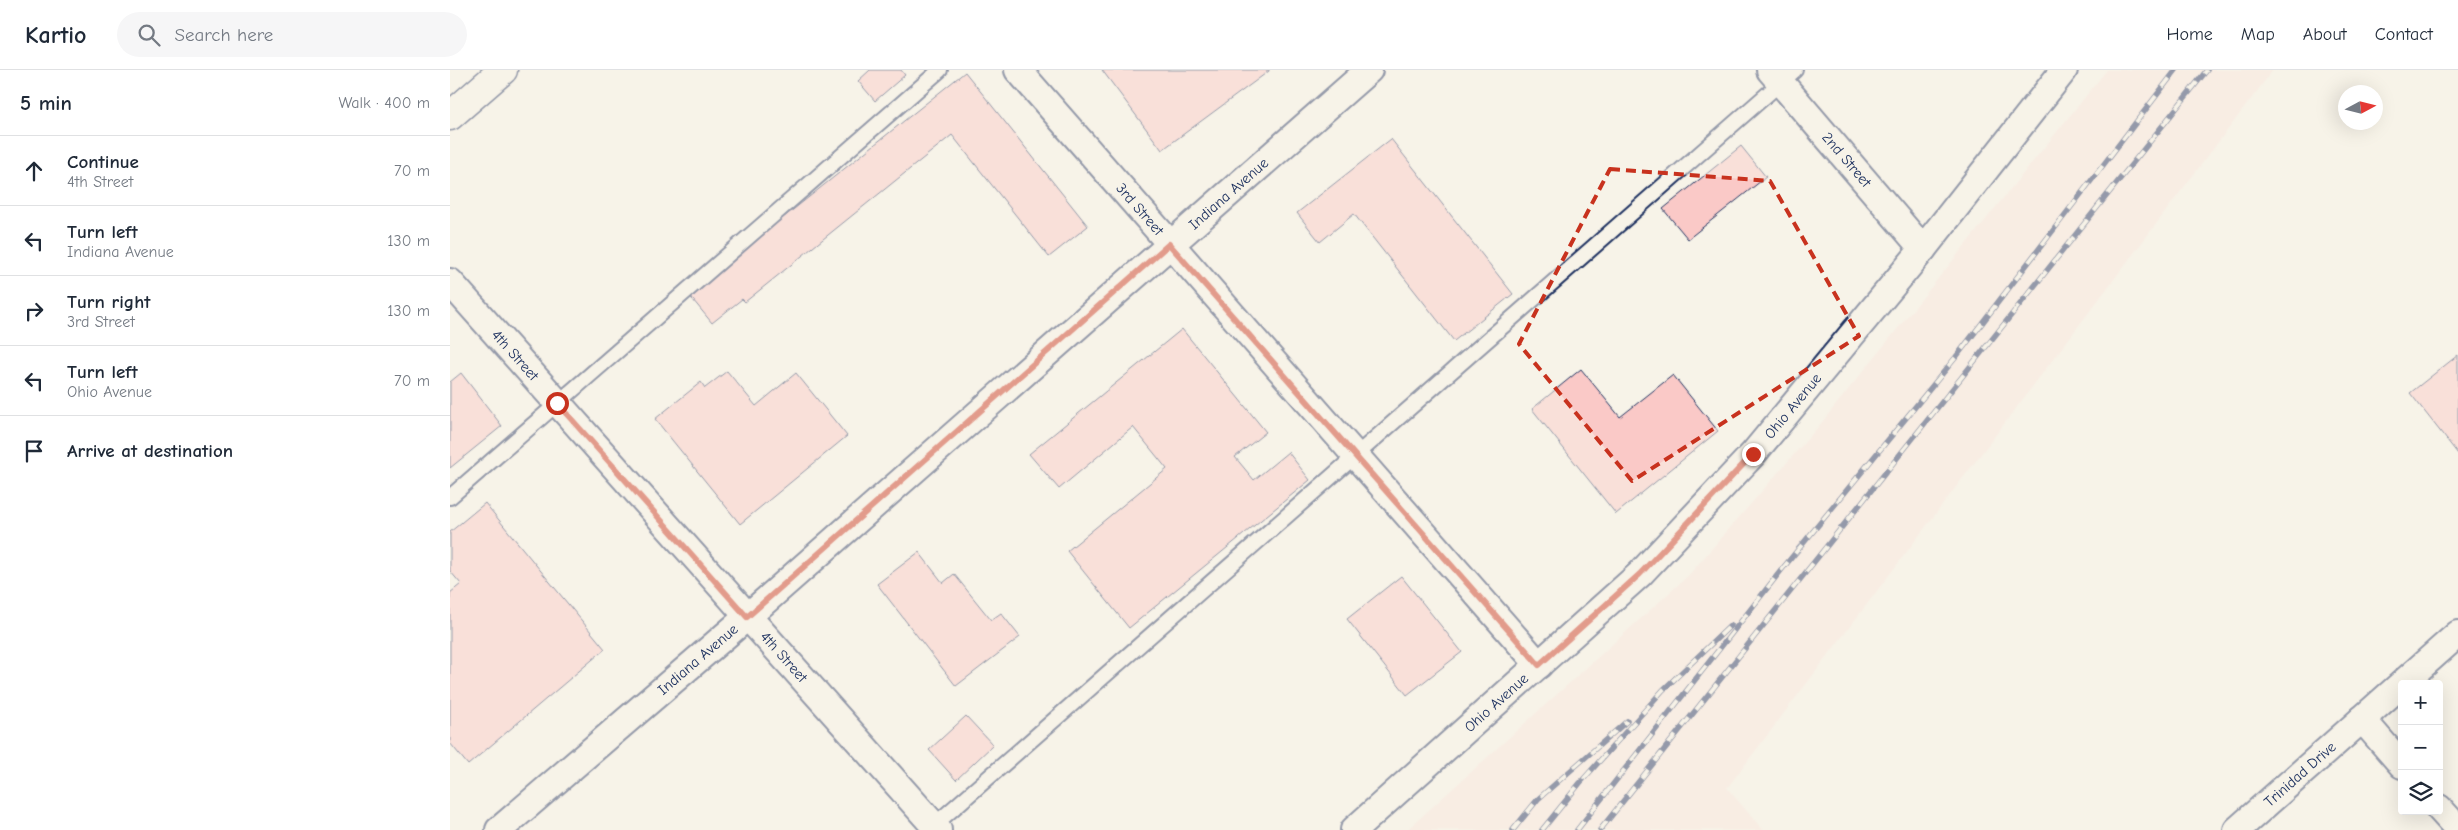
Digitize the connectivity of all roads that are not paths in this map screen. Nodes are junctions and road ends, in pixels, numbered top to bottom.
1 (503, 70) edge
2 (940, 70) edge
3 (1018, 70) edge
4 (1369, 70) edge
5 (2064, 70) edge
6 (1782, 74) edge
7 (450, 116) edge
8 (1169, 244) junction
9 (1923, 249) junction
10 (450, 282) edge
11 (557, 403) junction
12 (1355, 456) junction
13 (450, 497) edge
14 (747, 617) junction
15 (2458, 634) edge
16 (1539, 665) junction
17 (2362, 719) junction
18 (2398, 760) edge
19 (2443, 812) edge
20 (933, 828) edge
21 (2458, 829) edge
22 (499, 830) edge
23 (1354, 830) edge
24 (2237, 830) edge

1 - 7 main road
2 - 11 lane
3 - 8 street, 3rd Street
4 - 8 street, Indiana Avenue
5 - 9 street, Ohio Avenue
6 - 9 street, 2nd Street
6 - 12 lane
8 - 12 street, 3rd Street
8 - 14 street, Indiana Avenue
9 - 16 street, Ohio Avenue
10 - 11 street, 4th Street
11 - 13 lane
11 - 14 street, 4th Street
12 - 16 street, 3rd Street
12 - 20 lane
14 - 20 street, 4th Street
14 - 22 street, Indiana Avenue
15 - 17 street, Trinidad Drive
16 - 23 street, Ohio Avenue
17 - 18 street
17 - 24 street, Trinidad Drive
19 - 21 street

